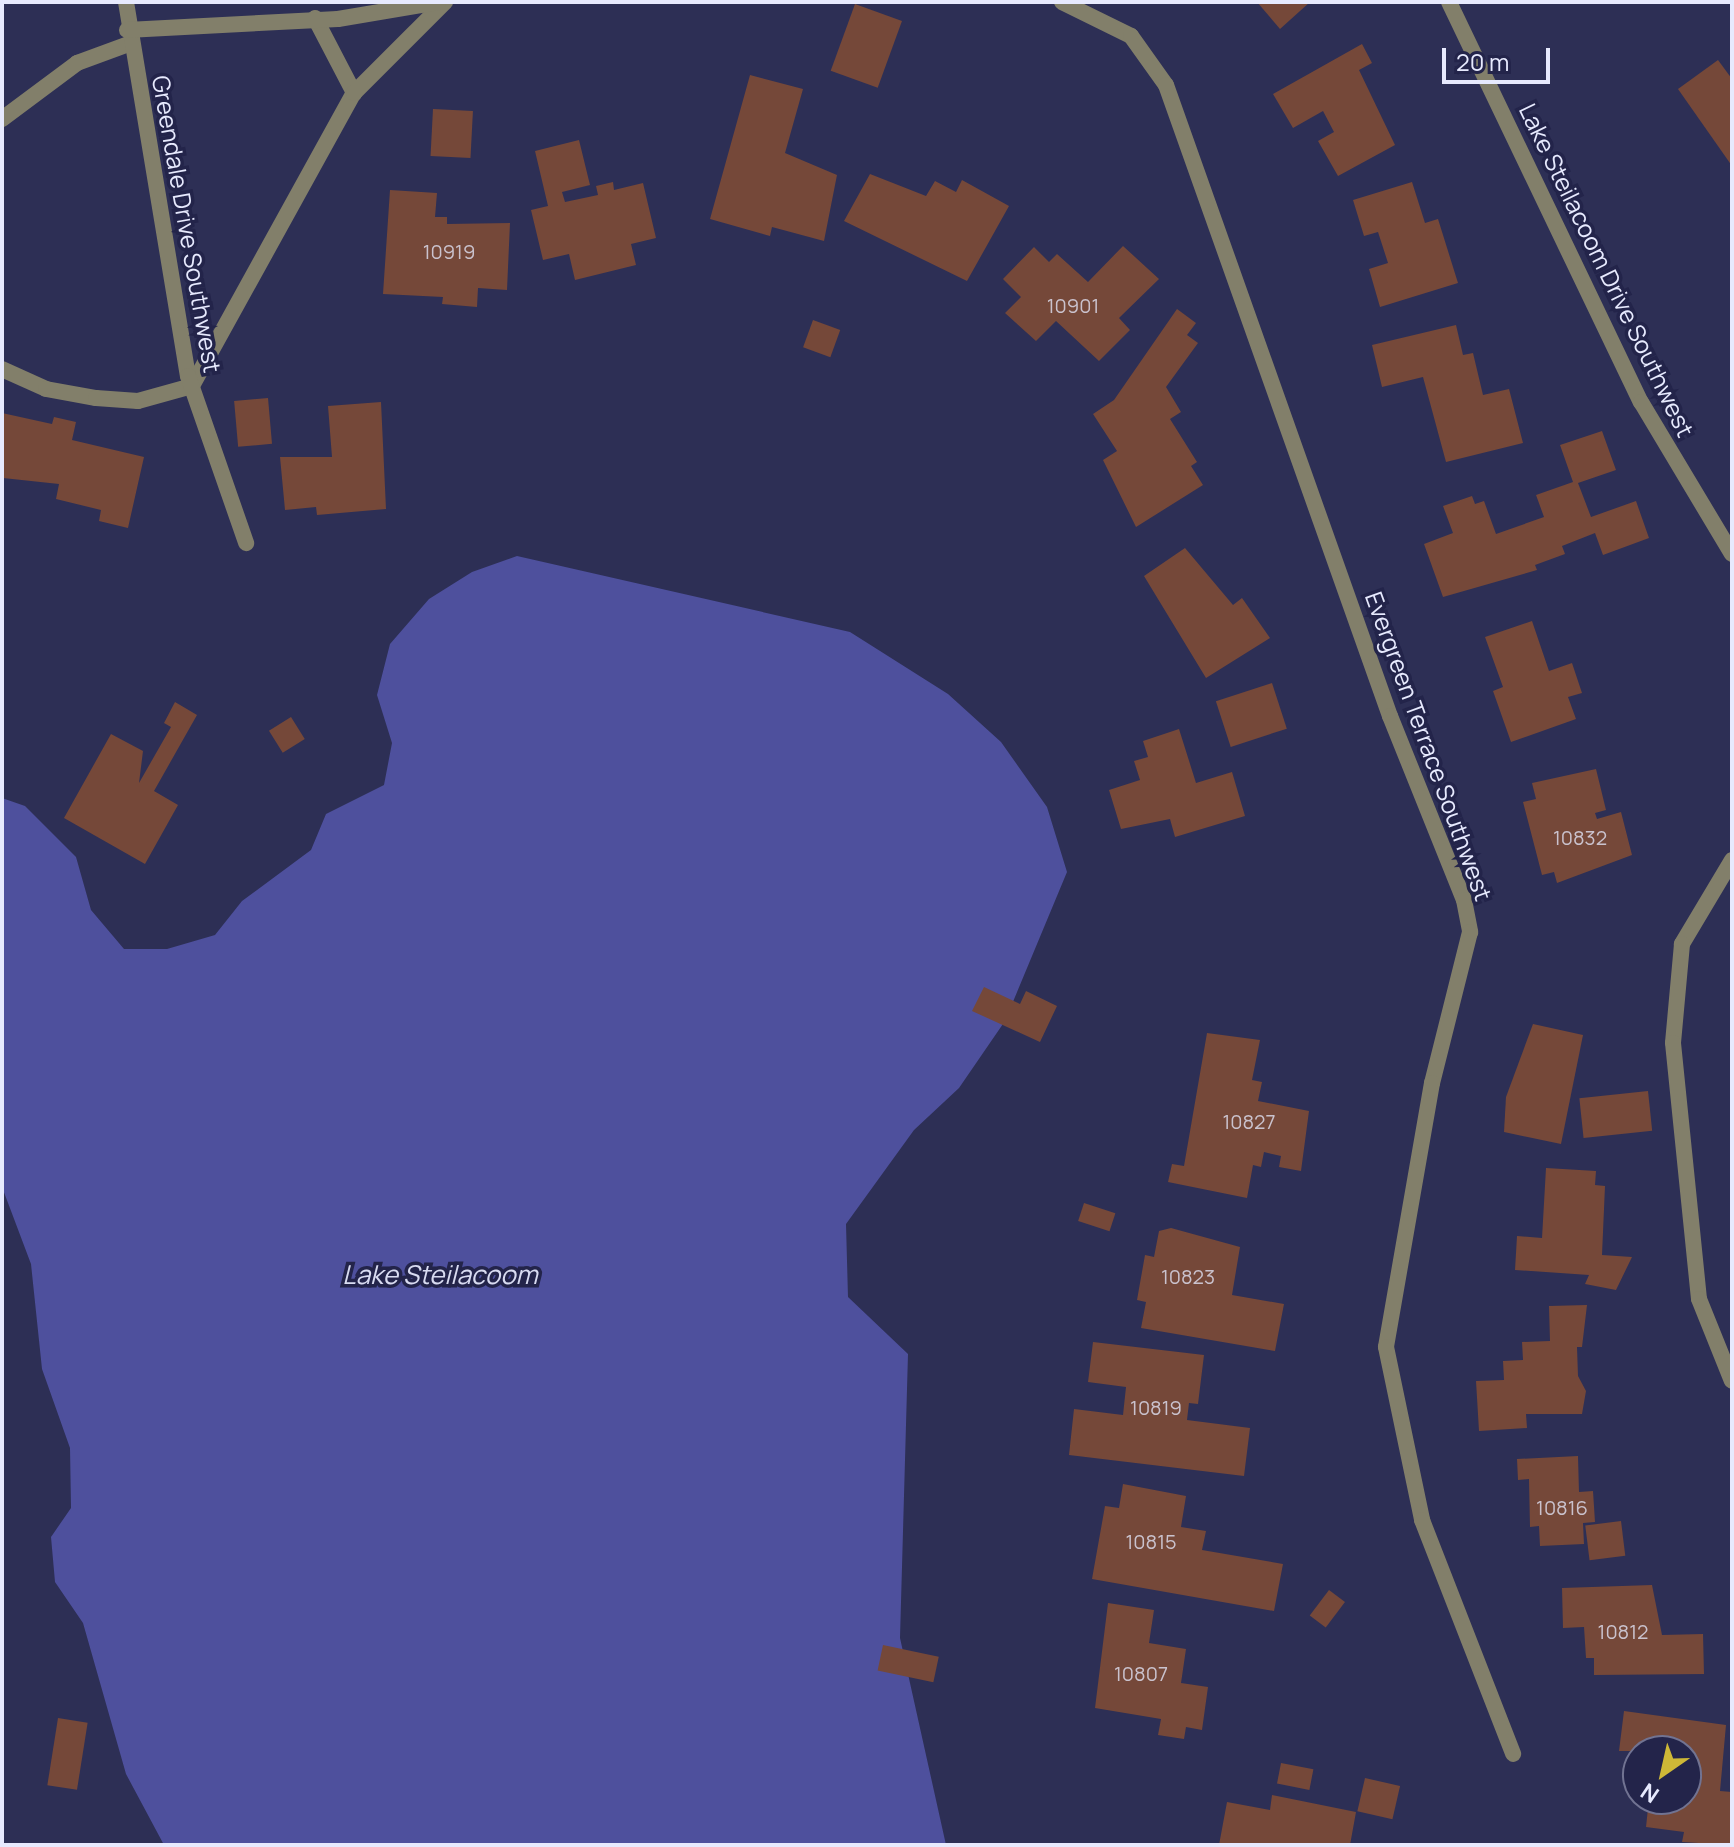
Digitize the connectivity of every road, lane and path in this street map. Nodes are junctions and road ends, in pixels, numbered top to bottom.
1 (126, 2) edge
2 (442, 2) edge
3 (1062, 2) edge
4 (1449, 2) edge
5 (315, 18) junction
6 (128, 37) junction
7 (354, 93) junction
8 (2, 119) edge
9 (2, 369) edge
10 (192, 386) junction
11 (246, 543) dead end
12 (1732, 554) edge
13 (1732, 860) edge
14 (1732, 1381) edge
15 (1513, 1754) dead end

1 - 6 street, Greendale Drive Southwest
2 - 5 street
2 - 7 street
3 - 15 street, Evergreen Terrace Southwest
4 - 12 street, Lake Steilacoom Drive Southwest
5 - 6 street
5 - 7 street
6 - 8 street
6 - 10 street, Greendale Drive Southwest
7 - 10 street
9 - 10 street
10 - 11 street, Greendale Drive Southwest
13 - 14 street

